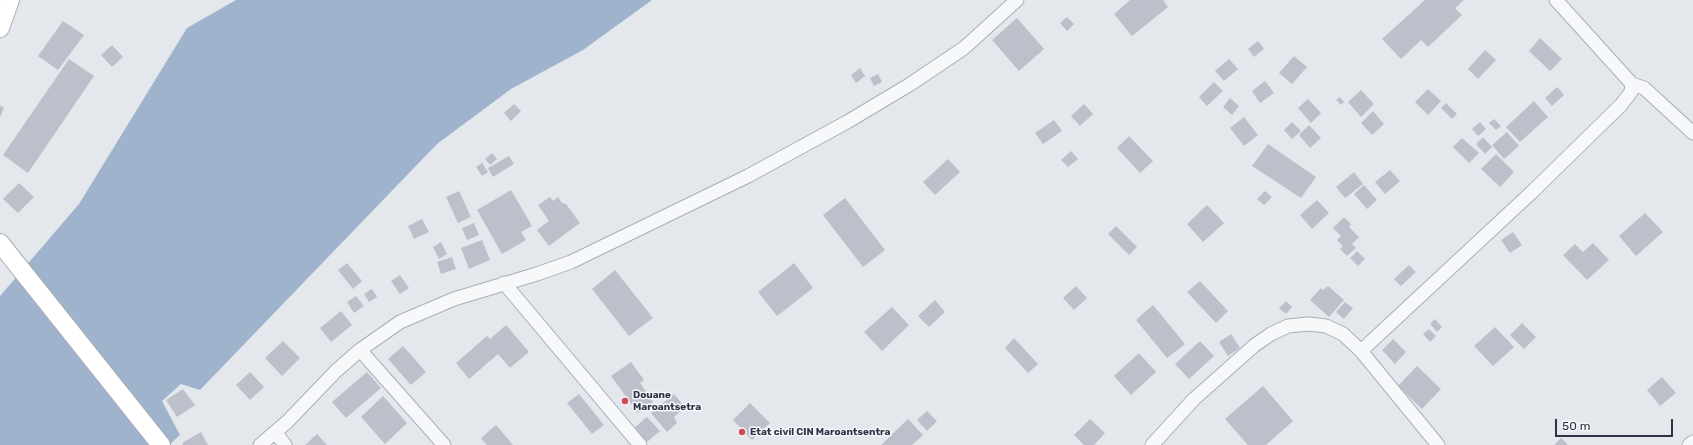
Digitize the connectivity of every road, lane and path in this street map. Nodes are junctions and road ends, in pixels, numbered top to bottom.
1 (10, 0) edge
2 (1017, 0) edge
3 (1556, 0) edge
4 (0, 28) edge
5 (1632, 84) junction
6 (1693, 133) edge
7 (0, 243) edge
8 (504, 283) junction
9 (360, 350) junction
10 (1361, 351) junction
11 (276, 433) junction
12 (1693, 442) edge
13 (161, 445) edge
14 (260, 445) edge
15 (285, 445) edge
16 (444, 445) edge
17 (640, 445) edge
18 (1152, 445) edge
19 (1438, 445) edge
20 (1689, 445) edge

1 - 4 main road
2 - 8 street
3 - 5 street
5 - 6 street
5 - 10 street
7 - 13 main road
8 - 9 street
8 - 17 street
9 - 11 street
9 - 16 street
10 - 18 street
10 - 19 street
11 - 14 street
11 - 15 street
12 - 20 street

